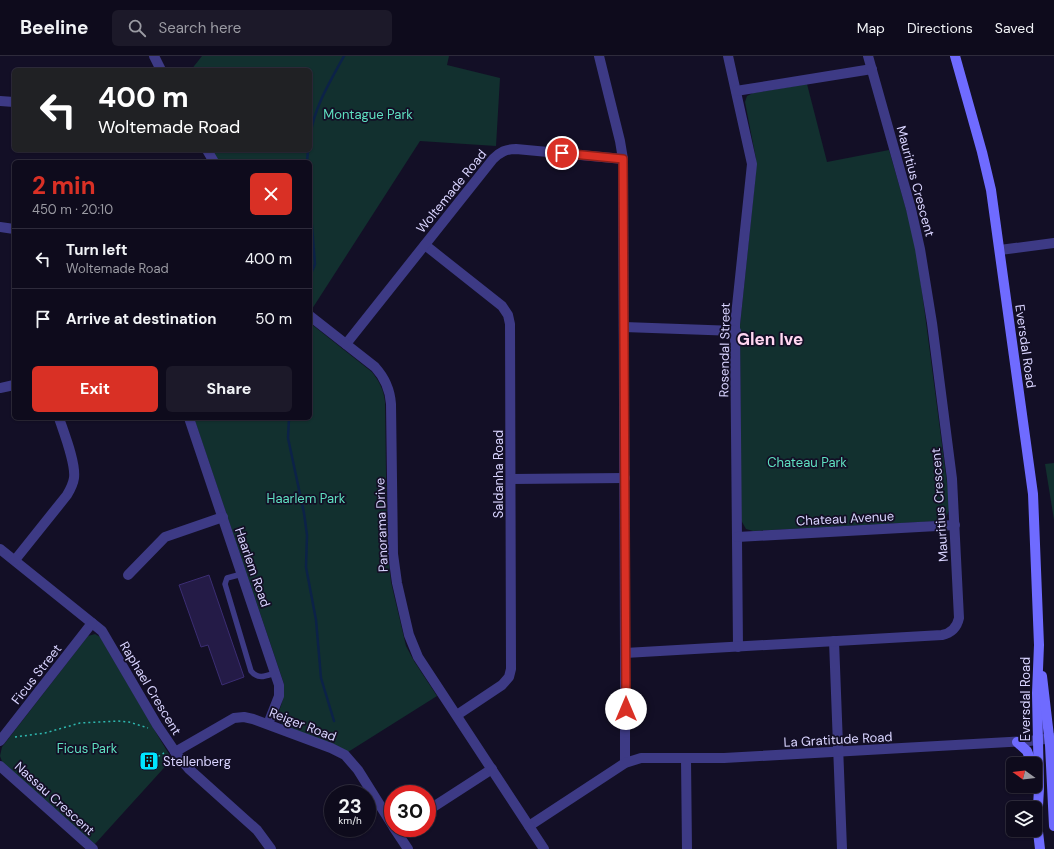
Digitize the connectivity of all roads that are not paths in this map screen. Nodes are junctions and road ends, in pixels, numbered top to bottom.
1 (154, 56) edge
2 (599, 56) edge
3 (728, 56) edge
4 (868, 56) edge
5 (955, 56) edge
6 (160, 68) edge
7 (872, 69) junction
8 (736, 91) junction
9 (0, 101) edge
10 (12, 102) edge
11 (623, 159) junction
12 (0, 227) edge
13 (12, 229) edge
14 (1054, 243) edge
15 (425, 245) junction
16 (1000, 250) junction
17 (312, 318) edge
18 (624, 327) junction
19 (736, 331) junction
20 (346, 344) junction
21 (12, 385) edge
22 (0, 388) edge
23 (60, 420) edge
24 (190, 420) edge
25 (625, 478) junction
26 (511, 479) junction
27 (223, 517) junction
28 (955, 525) junction
29 (737, 537) junction
30 (0, 549) edge
31 (15, 560) junction
32 (242, 574) junction
33 (128, 575) dead end
34 (92, 623) junction
35 (834, 641) junction
36 (1039, 645) junction
37 (738, 647) junction
38 (626, 653) junction
39 (275, 673) junction
40 (457, 715) junction
41 (268, 724) junction
42 (3, 738) edge
43 (1052, 738) edge
44 (1038, 740) junction
45 (1017, 742) junction
46 (174, 750) junction
47 (839, 752) junction
48 (1029, 757) edge
49 (686, 759) junction
50 (625, 763) junction
51 (0, 766) edge
52 (492, 769) junction
53 (1038, 801) edge
54 (436, 805) edge
55 (384, 810) edge
56 (529, 826) junction
57 (1054, 826) edge
58 (401, 837) edge
59 (1039, 837) edge
60 (93, 849) edge
61 (271, 849) edge
62 (408, 849) edge
63 (544, 849) edge
64 (687, 849) edge
65 (842, 849) edge
66 (1040, 849) edge

1 - 6 street
2 - 11 street
3 - 8 street, Rosendal Street
4 - 7 street, Mauritius Crescent
5 - 16 main road, Eversdal Road
7 - 8 street
7 - 28 street, Mauritius Crescent
8 - 19 street, Rosendal Street
9 - 10 street
11 - 15 street, Woltemade Road
11 - 18 street
12 - 13 street
14 - 16 street
15 - 20 street, Woltemade Road
15 - 26 street, Saldanha Road
16 - 36 main road, Eversdal Road
17 - 20 street, Panorama Drive
18 - 19 street
18 - 25 street
19 - 29 street, Rosendal Street
20 - 40 street, Panorama Drive
21 - 22 street
23 - 31 street
24 - 27 street, Haarlem Road
25 - 26 street
25 - 38 street
26 - 40 street, Saldanha Road
27 - 32 street, Haarlem Road
27 - 33 street
28 - 29 street, Chateau Avenue
28 - 35 street, Mauritius Crescent
29 - 37 street, Rosendal Street
30 - 31 street, Raphael Crescent
31 - 34 street, Raphael Crescent
32 - 39 street, Haarlem Road
32 - 39 lane
34 - 42 street, Ficus Street
34 - 46 street, Raphael Crescent
35 - 37 street, Mauritius Crescent
35 - 47 street
36 - 43 main road, Eversdal Road
36 - 44 main road, Eversdal Road
37 - 38 street, Mauritius Crescent
38 - 50 street
39 - 41 street, Haarlem Road
40 - 52 street, Panorama Drive
41 - 46 street, Reiger Road
41 - 55 street, Reiger Road
43 - 44 street, La Gratitude Road
43 - 57 main road, Eversdal Road
44 - 45 street, La Gratitude Road
44 - 53 main road, Eversdal Road
45 - 47 street, La Gratitude Road
45 - 48 main road
46 - 61 street, Raphael Crescent
47 - 49 street, La Gratitude Road
47 - 65 street
49 - 50 street, La Gratitude Road
49 - 64 street
50 - 56 street
51 - 60 street, Nassau Crescent
52 - 54 street
52 - 56 street, Panorama Drive
56 - 63 street, Panorama Drive
58 - 62 street, Reiger Road
59 - 66 main road, Eversdal Road

